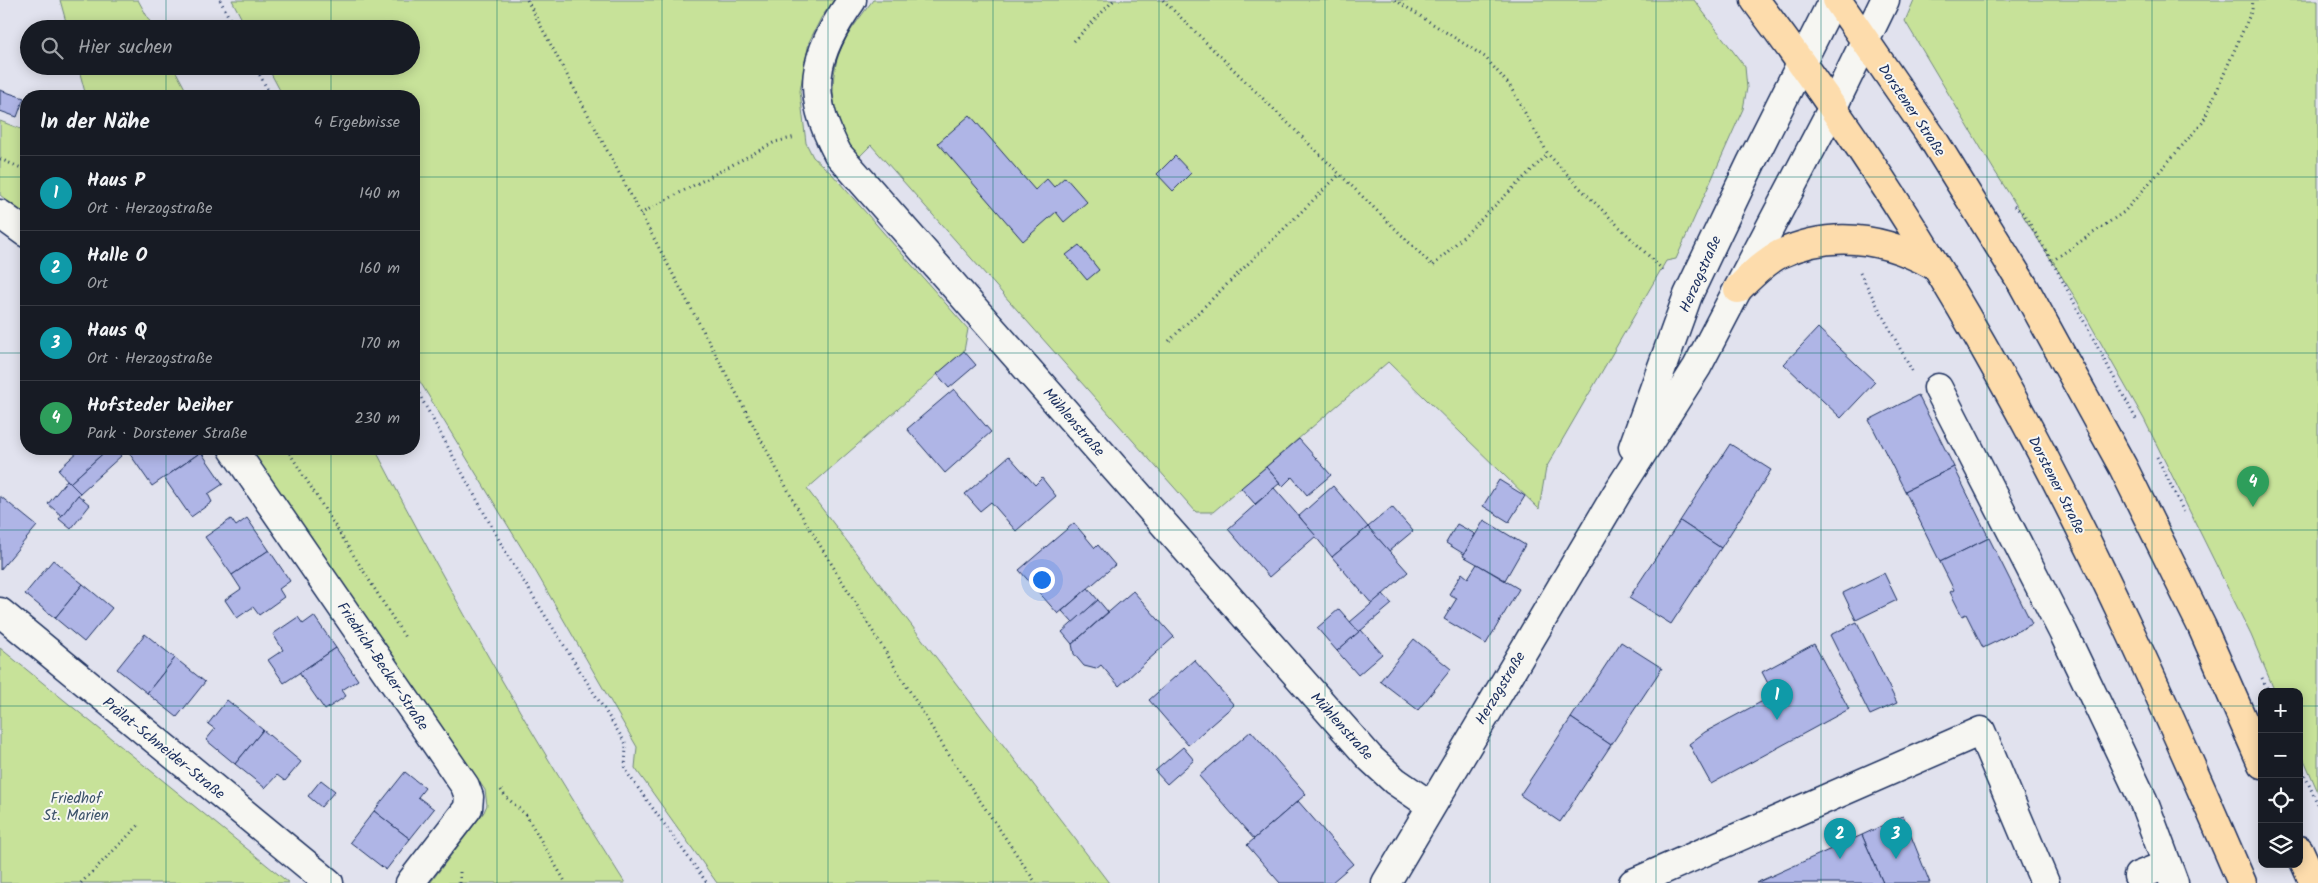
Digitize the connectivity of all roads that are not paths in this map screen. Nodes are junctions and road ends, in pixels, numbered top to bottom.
1 (852, 0) edge
2 (1755, 0) edge
3 (1835, 0) edge
4 (1885, 0) edge
5 (1865, 42) junction
6 (1801, 62) junction
7 (1833, 107) junction
8 (0, 214) edge
9 (20, 229) edge
10 (1935, 266) junction
11 (1738, 289) junction
12 (1938, 388) road end
13 (238, 455) edge
14 (1617, 494) junction
15 (0, 612) edge
16 (2258, 755) edge
17 (1430, 805) junction
18 (2303, 859) edge
19 (2170, 874) edge
20 (2138, 876) dead end
21 (329, 883) edge
22 (410, 883) edge
23 (1386, 883) edge
24 (1633, 883) edge
25 (2045, 883) edge
26 (2242, 883) edge
27 (2314, 883) edge

1 - 17 street, Mühlenstraße
2 - 6 main road, Dorstener Straße
3 - 5 main road, Dorstener Straße
3 - 6 street, Dorstener Straße
4 - 5 street, Dorstener Straße
5 - 7 street, Dorstener Straße
5 - 16 main road, Dorstener Straße
6 - 7 main road, Dorstener Straße
6 - 14 street, Herzogstraße
7 - 10 main road, Dorstener Straße
7 - 11 street, Herzogstraße
8 - 9 street
10 - 11 main road
10 - 26 main road, Dorstener Straße
11 - 14 street, Herzogstraße
12 - 19 street
13 - 22 street, Friedrich-Becker-Straße
14 - 17 street, Herzogstraße
15 - 21 street, Prälat-Schneider-Straße
17 - 23 street, Herzogstraße
18 - 27 main road
19 - 20 street
24 - 25 street

